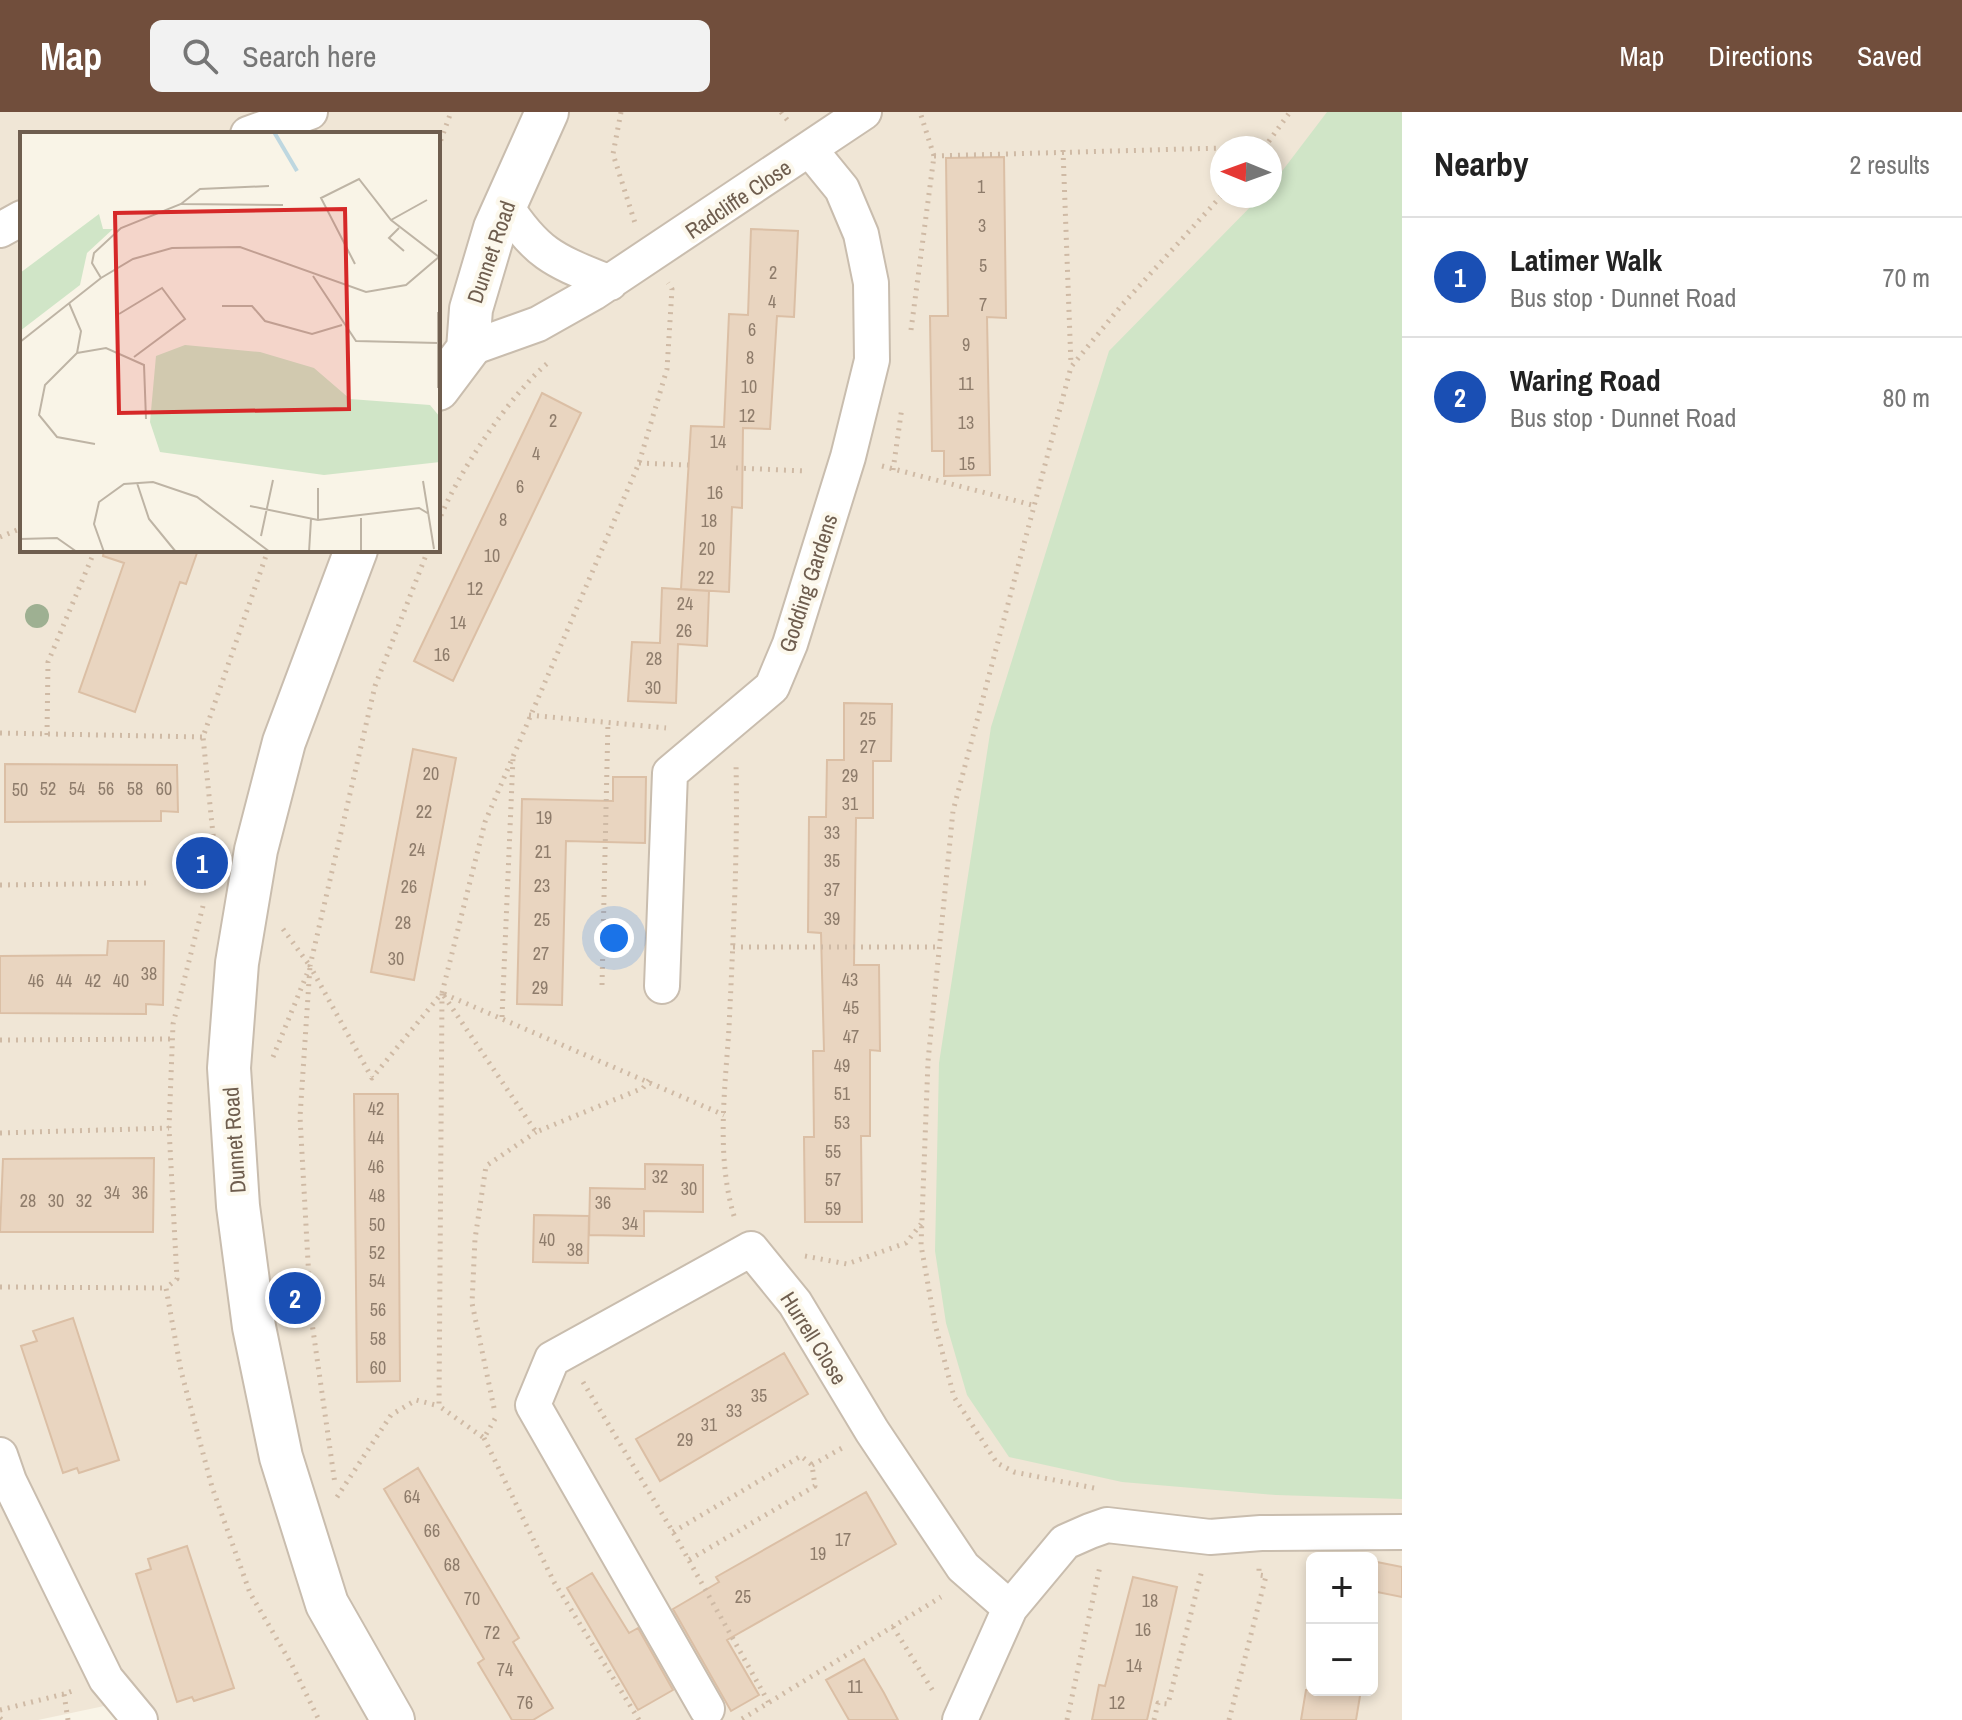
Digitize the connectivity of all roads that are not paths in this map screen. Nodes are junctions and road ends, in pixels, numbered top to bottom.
1 (310, 112) edge
2 (547, 112) edge
3 (864, 112) edge
4 (254, 132) edge
5 (811, 151) junction
6 (505, 205) junction
7 (20, 219) edge
8 (0, 230) edge
9 (610, 283) junction
10 (468, 349) junction
11 (440, 386) edge
12 (355, 552) edge
13 (662, 986) dead end
14 (0, 1455) edge
15 (1402, 1532) edge
16 (1010, 1608) junction
17 (707, 1709) dead end
18 (140, 1720) edge
19 (393, 1720) edge
20 (960, 1720) edge

1 - 4 street
2 - 6 street, Dunnet Road
3 - 5 street, Radcliffe Close
5 - 9 street, Radcliffe Close
5 - 13 street, Godding Gardens
6 - 9 street
6 - 10 street, Dunnet Road
7 - 8 street
9 - 10 street, Radcliffe Close
10 - 11 street
12 - 19 street, Dunnet Road
14 - 18 street
15 - 16 street
16 - 17 street, Hurrell Close
16 - 20 street

